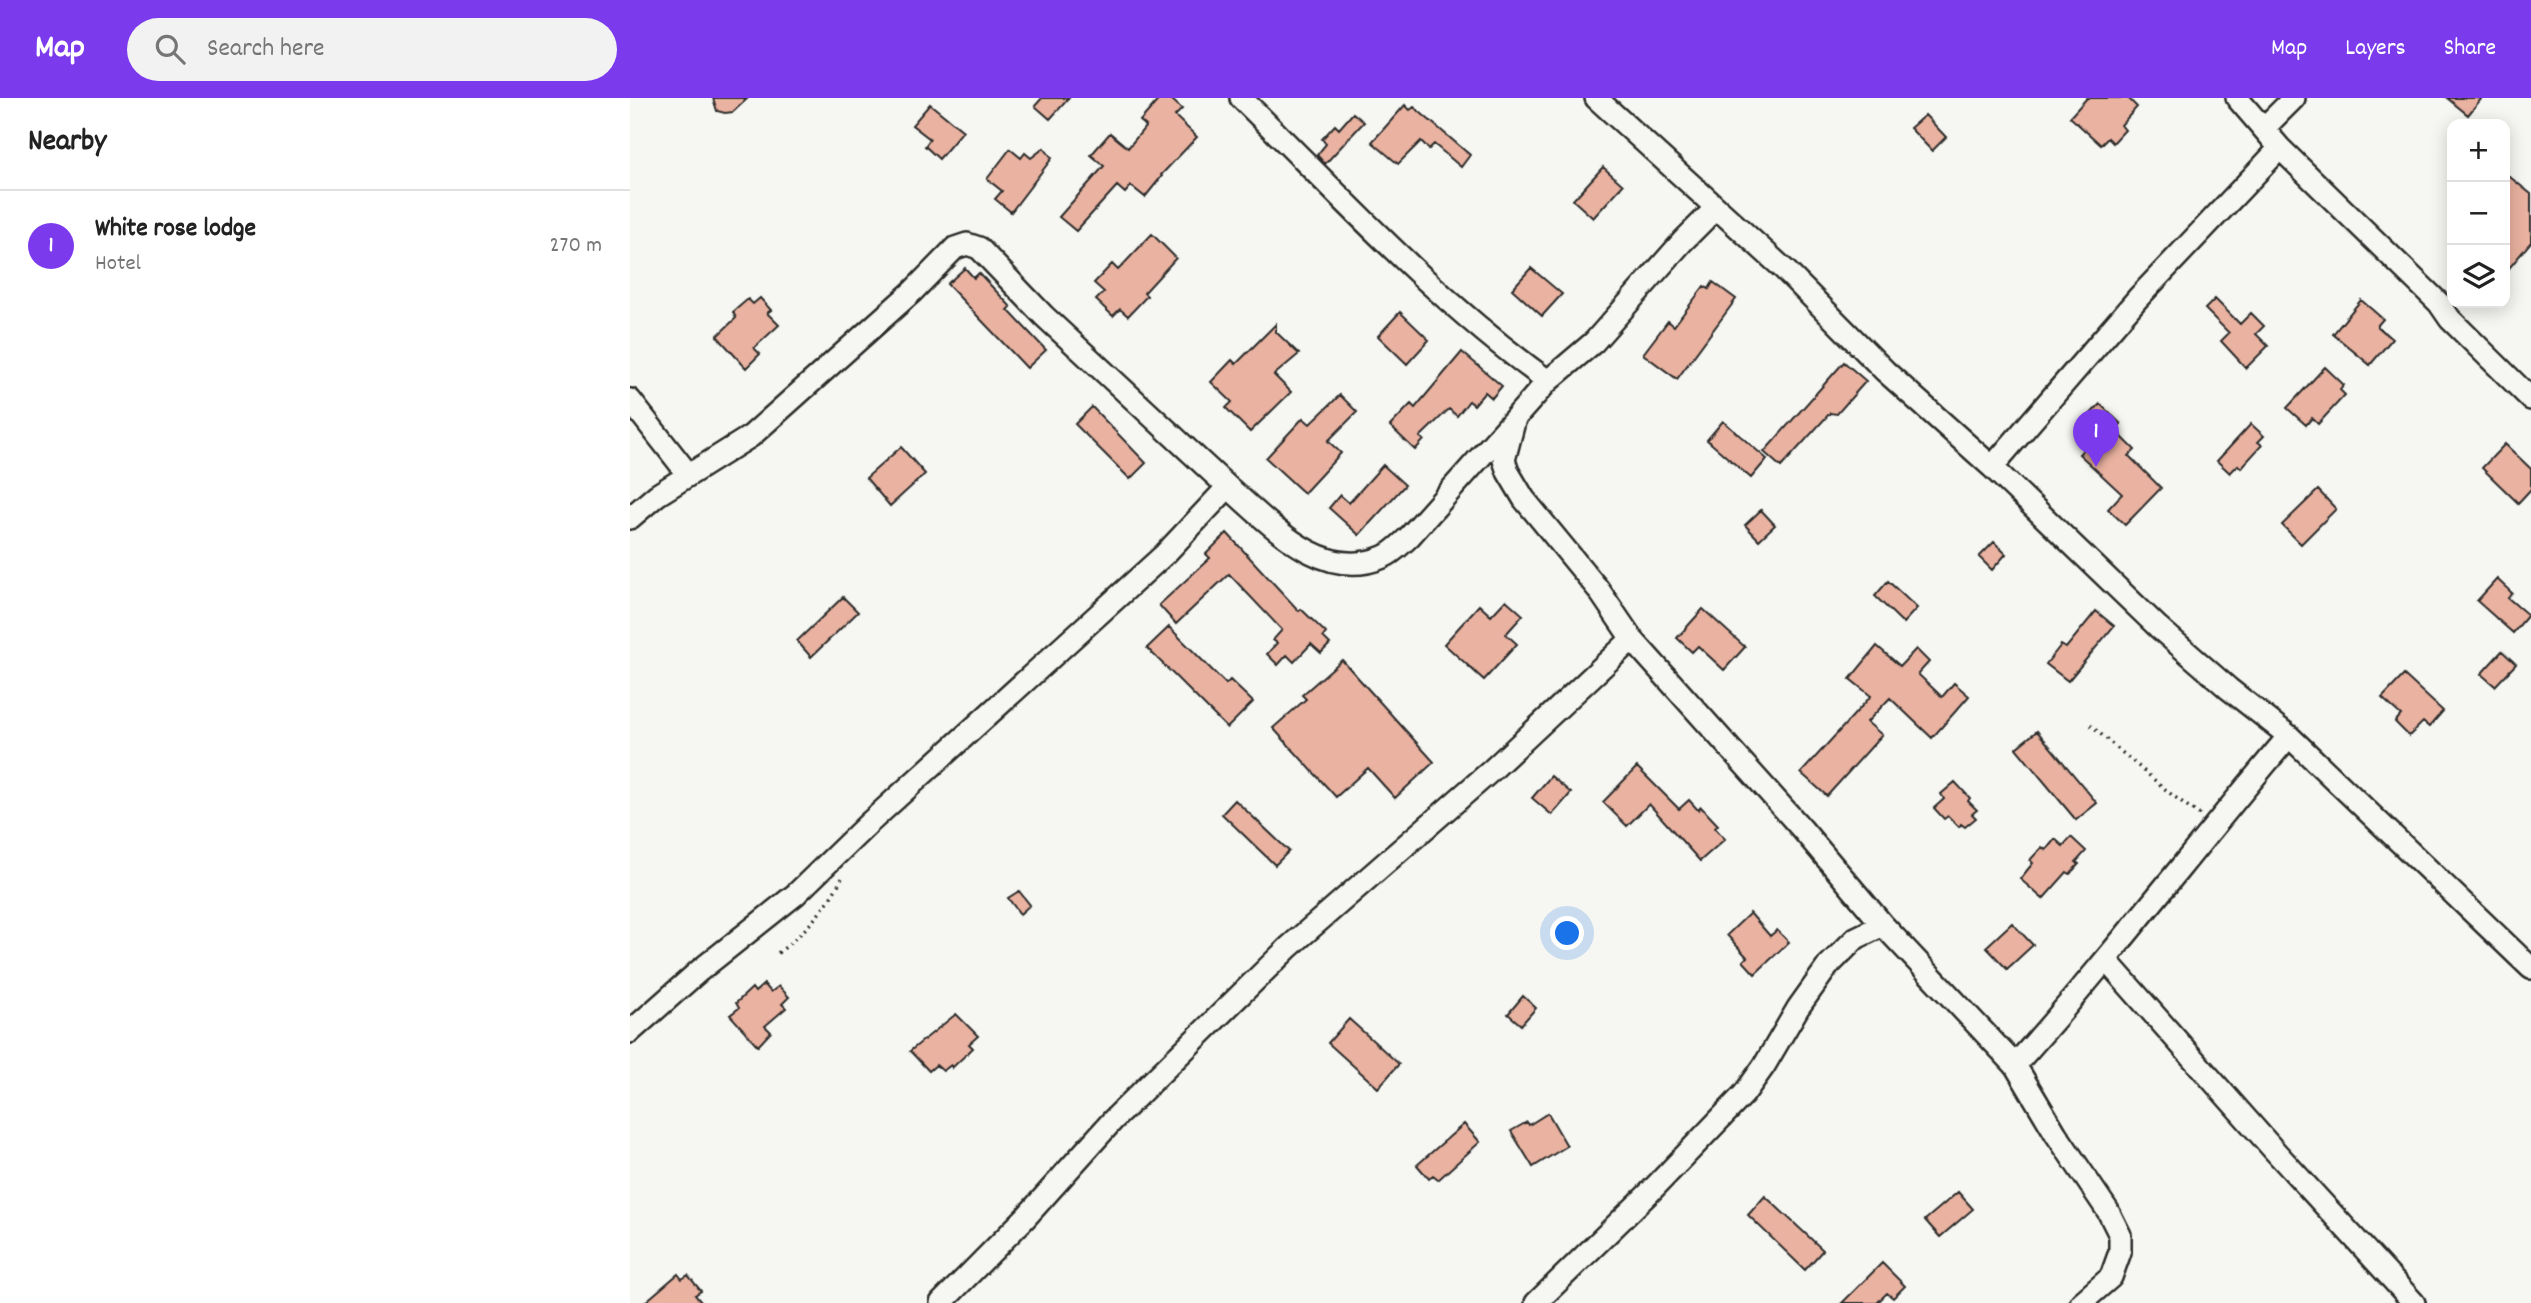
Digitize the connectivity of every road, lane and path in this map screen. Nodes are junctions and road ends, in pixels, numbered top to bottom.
1 (1241, 98) edge
2 (1595, 98) edge
3 (2237, 98) edge
4 (2294, 98) edge
5 (2264, 128) junction
6 (2280, 148) junction
7 (1716, 208) junction
8 (1548, 381) junction
9 (2531, 399) edge
10 (630, 400) edge
11 (1516, 417) junction
12 (1992, 467) junction
13 (688, 474) junction
14 (1228, 487) junction
15 (630, 518) edge
16 (1632, 639) junction
17 (2090, 725) dead end
18 (2289, 736) junction
19 (2213, 825) junction
20 (846, 870) dead end
21 (1883, 925) junction
22 (778, 953) dead end
23 (2106, 960) junction
24 (2531, 968) edge
25 (630, 1032) edge
26 (2015, 1065) junction
27 (941, 1303) edge
28 (1536, 1303) edge
29 (2081, 1303) edge
30 (2414, 1303) edge

1 - 8 street
2 - 7 street
3 - 5 street
4 - 5 street
5 - 6 street
6 - 9 street
6 - 12 street
7 - 8 street
7 - 12 street
8 - 11 street
10 - 13 street
11 - 14 street
11 - 16 street
12 - 18 street
13 - 14 street
13 - 15 street
14 - 25 street
16 - 21 street
16 - 27 street
17 - 19 path
18 - 19 street
18 - 24 street
19 - 23 street
20 - 22 path
21 - 26 street
21 - 28 street
23 - 26 street
23 - 30 street
26 - 29 street

